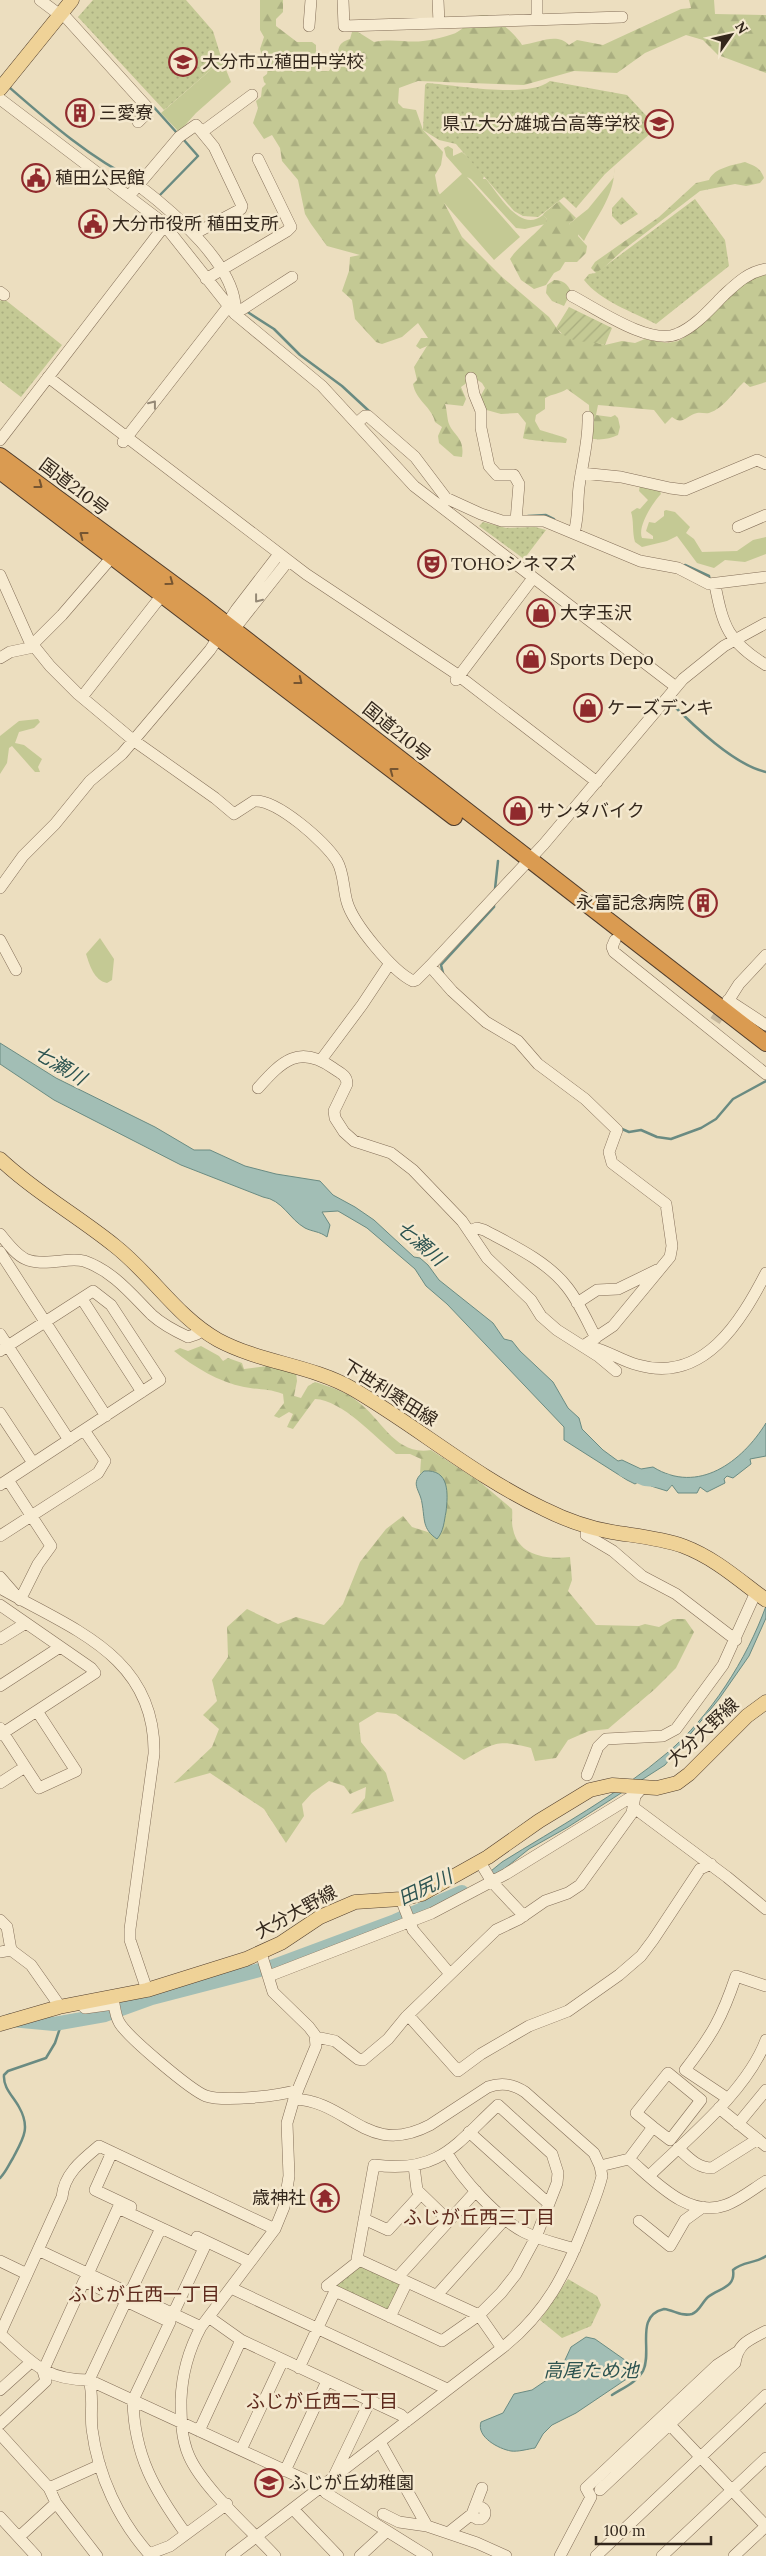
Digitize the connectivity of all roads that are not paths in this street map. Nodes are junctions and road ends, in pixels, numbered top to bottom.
1 (40, 0) edge
2 (72, 0) edge
3 (311, 0) edge
4 (343, 0) edge
5 (438, 0) edge
6 (537, 0) edge
7 (61, 14) junction
8 (622, 17) dead end
9 (537, 19) junction
10 (439, 23) junction
11 (308, 26) dead end
12 (0, 89) edge
13 (252, 95) dead end
14 (0, 99) edge
15 (138, 122) dead end
16 (202, 132) junction
17 (258, 159) dead end
18 (138, 185) junction
19 (130, 195) junction
20 (165, 225) junction
21 (194, 234) junction
22 (224, 268) junction
23 (766, 269) edge
24 (292, 277) dead end
25 (206, 279) junction
26 (572, 296) dead end
27 (237, 309) junction
28 (470, 378) dead end
29 (46, 379) junction
30 (588, 417) dead end
31 (357, 423) junction
32 (0, 440) edge
33 (125, 440) junction
34 (0, 456) edge
35 (766, 464) edge
36 (0, 471) edge
37 (581, 473) junction
38 (474, 511) junction
39 (766, 515) edge
40 (516, 521) junction
41 (464, 525) junction
42 (738, 526) dead end
43 (574, 533) junction
44 (112, 556) junction
45 (282, 559) junction
46 (0, 575) edge
47 (766, 577) edge
48 (533, 578) junction
49 (715, 585) junction
50 (162, 595) junction
51 (766, 623) edge
52 (226, 631) junction
53 (734, 640) junction
54 (31, 645) junction
55 (0, 658) edge
56 (766, 665) edge
57 (457, 678) junction
58 (676, 687) junction
59 (82, 697) junction
60 (133, 740) junction
61 (596, 783) junction
62 (525, 865) junction
63 (0, 888) edge
64 (0, 940) edge
65 (615, 940) junction
66 (766, 955) edge
67 (390, 963) junction
68 (430, 966) junction
69 (16, 970) dead end
70 (766, 1025) edge
71 (766, 1043) edge
72 (766, 1056) edge
73 (322, 1060) junction
74 (766, 1074) edge
75 (258, 1088) dead end
76 (0, 1159) edge
77 (469, 1231) junction
78 (0, 1234) edge
79 (0, 1252) edge
80 (658, 1270) junction
81 (766, 1273) edge
82 (82, 1299) junction
83 (577, 1303) junction
84 (45, 1322) junction
85 (202, 1330) junction
86 (0, 1334) edge
87 (596, 1338) junction
88 (583, 1346) junction
89 (4, 1348) edge
90 (616, 1371) dead end
91 (142, 1392) junction
92 (0, 1413) edge
93 (106, 1416) junction
94 (84, 1430) junction
95 (69, 1440) junction
96 (33, 1463) junction
97 (4, 1482) edge
98 (31, 1516) junction
99 (587, 1526) junction
100 (0, 1536) edge
101 (0, 1577) edge
102 (0, 1588) edge
103 (762, 1597) edge
104 (20, 1600) junction
105 (0, 1605) edge
106 (26, 1622) junction
107 (0, 1639) edge
108 (736, 1640) junction
109 (60, 1646) junction
110 (0, 1686) edge
111 (766, 1702) edge
112 (37, 1711) junction
113 (1, 1732) edge
114 (25, 1767) junction
115 (587, 1775) dead end
116 (0, 1783) edge
117 (639, 1790) junction
118 (633, 1807) junction
119 (711, 1864) junction
120 (482, 1866) junction
121 (492, 1882) junction
122 (403, 1904) junction
123 (766, 1909) edge
124 (524, 1916) junction
125 (0, 1920) edge
126 (411, 1923) junction
127 (5, 1951) edge
128 (263, 1957) junction
129 (450, 1974) junction
130 (268, 1975) junction
131 (766, 1986) edge
132 (147, 1990) junction
133 (81, 2004) junction
134 (58, 2007) junction
135 (408, 2015) junction
136 (6, 2021) edge
137 (316, 2037) junction
138 (766, 2041) edge
139 (765, 2092) edge
140 (296, 2095) junction
141 (727, 2098) junction
142 (719, 2108) junction
143 (738, 2124) junction
144 (653, 2127) junction
145 (469, 2132) junction
146 (762, 2143) edge
147 (678, 2148) junction
148 (112, 2152) junction
149 (447, 2153) junction
150 (629, 2159) junction
151 (414, 2166) junction
152 (600, 2166) junction
153 (649, 2176) junction
154 (766, 2181) edge
155 (476, 2191) junction
156 (420, 2194) junction
157 (548, 2202) junction
158 (703, 2207) junction
159 (506, 2218) junction
160 (364, 2220) junction
161 (449, 2221) junction
162 (639, 2221) dead end
163 (161, 2228) junction
164 (274, 2229) junction
165 (536, 2237) junction
166 (575, 2249) junction
167 (38, 2250) junction
168 (360, 2260) junction
169 (0, 2262) edge
170 (250, 2262) junction
171 (27, 2274) junction
172 (88, 2274) junction
173 (402, 2280) junction
174 (327, 2286) dead end
175 (231, 2288) junction
176 (437, 2295) junction
177 (128, 2297) junction
178 (5, 2310) edge
179 (173, 2314) junction
180 (479, 2315) junction
181 (390, 2317) junction
182 (210, 2318) junction
183 (201, 2328) junction
184 (318, 2329) junction
185 (766, 2331) edge
186 (0, 2334) edge
187 (241, 2340) junction
188 (502, 2348) junction
189 (737, 2352) junction
190 (284, 2360) junction
191 (31, 2362) junction
192 (299, 2368) junction
193 (42, 2370) junction
194 (89, 2380) junction
195 (327, 2381) junction
196 (0, 2390) edge
197 (448, 2390) junction
198 (766, 2395) edge
199 (134, 2400) junction
200 (370, 2400) junction
201 (407, 2421) junction
202 (180, 2422) junction
203 (0, 2424) edge
204 (671, 2426) junction
205 (199, 2430) junction
206 (0, 2434) edge
207 (380, 2442) junction
208 (241, 2450) junction
209 (701, 2457) junction
210 (766, 2458) edge
211 (100, 2465) junction
212 (285, 2471) junction
213 (333, 2478) junction
214 (321, 2487) junction
215 (49, 2488) junction
216 (482, 2488) dead end
217 (600, 2490) dead end
218 (732, 2490) junction
219 (56, 2503) junction
220 (226, 2504) junction
221 (293, 2508) junction
222 (383, 2514) dead end
223 (0, 2517) edge
224 (427, 2526) junction
225 (766, 2526) edge
226 (386, 2532) junction
227 (448, 2532) junction
228 (186, 2534) junction
229 (257, 2536) junction
230 (19, 2537) junction
231 (150, 2555) edge
232 (36, 2556) edge
233 (97, 2556) edge
234 (231, 2556) edge
235 (275, 2556) edge
236 (338, 2556) edge
237 (360, 2556) edge
238 (426, 2556) edge
239 (506, 2556) edge
240 (560, 2556) edge
241 (596, 2556) edge
242 (662, 2556) edge
243 (734, 2556) edge

1 - 7 street
2 - 7 main road
3 - 11 street
4 - 10 street
5 - 10 street
6 - 9 street
7 - 12 main road
7 - 15 street
8 - 9 street
9 - 10 street
13 - 16 street
14 - 19 street
16 - 18 street
16 - 21 street
17 - 22 street
18 - 19 street
18 - 21 street
19 - 20 street
20 - 25 street
20 - 29 street
21 - 22 street
22 - 25 street
22 - 27 street
23 - 26 street
24 - 27 street
25 - 27 street
27 - 31 street
33 -> 27 street
28 - 40 street
29 - 32 street
29 - 33 street
30 - 37 street
31 - 38 street
31 - 41 street
33 - 45 street
34 -> 52 highway, 国道210号
35 - 37 street
44 -> 36 highway, 国道210号
37 - 43 street
38 - 40 street
38 - 41 street
39 - 42 street
40 - 43 street
41 - 48 street
43 - 49 street
44 - 50 highway, 国道210号
44 - 54 street
45 - 52 street
45 - 57 street
46 - 54 street
47 - 49 street
48 - 57 street
48 - 58 street
49 - 53 street
50 - 52 highway, 国道210号
50 - 59 street
51 - 53 street
52 - 60 street
52 - 62 highway, 国道210号
53 - 56 street
53 - 58 street
54 - 55 street
54 - 59 street
57 - 61 street
58 - 61 street
59 - 60 street
60 - 63 street
60 - 67 street
61 - 62 street
62 - 65 highway, 国道210号
62 - 68 street
62 - 71 highway, 国道210号
64 - 69 street
65 - 72 highway, 国道210号
65 - 74 street
66 - 70 street
67 - 68 street
67 - 73 street
68 - 80 street
73 - 75 street
73 - 77 street
76 - 85 main road, 下世利寒田線
77 - 83 street
77 - 88 street
78 - 85 street
79 - 84 street
80 - 83 street
80 - 87 street
81 - 88 street
82 - 84 street
82 - 91 street
82 - 91 street
83 - 87 street
84 - 89 street
84 - 93 street
85 - 99 main road, 下世利寒田線
86 - 89 street
87 - 88 street
88 - 90 street
89 - 95 street
91 - 93 street
92 - 96 street
93 - 94 street
94 - 95 street
94 - 98 street
95 - 96 street
96 - 97 street
97 - 98 street
98 - 100 street
98 - 104 street
99 - 103 main road, 下世利寒田線
99 - 108 street
101 - 104 street
102 - 104 street
103 - 108 street
104 - 132 street
105 - 106 street
106 - 107 street
106 - 109 street
108 - 115 street
109 - 110 street
109 - 112 street
111 - 117 main road, 大分大野線
112 - 113 street
112 - 114 street
113 - 114 street
114 - 116 street
117 - 118 street
117 - 120 main road, 大分大野線
117 - 121 street
118 - 119 street
118 - 124 street
119 - 123 street
119 - 135 street
120 - 121 street
120 - 122 main road, 大分大野線
121 - 124 street
121 - 126 street
122 - 126 street
122 - 128 main road, 大分大野線
124 - 129 street
125 - 127 street
126 - 129 street
126 - 130 street
127 - 134 street
128 - 130 street
128 - 132 main road, 大分大野線
129 - 135 street
130 - 137 street
131 - 141 street
132 - 133 main road, 大分大野線
133 - 134 main road, 大分大野線
133 - 140 street
134 - 136 main road, 大分大野線
135 - 137 street
137 - 140 street
138 - 141 street
139 - 143 street
140 - 152 street
140 - 164 street
141 - 142 street
142 - 143 street
142 - 147 street
143 - 146 street
144 - 144 street
144 - 150 street
145 - 149 street
145 - 157 street
145 - 157 street
146 - 147 street
147 - 153 street
148 - 164 street
148 - 167 street
148 - 170 street
149 - 151 street
149 - 155 street
150 - 152 street
150 - 153 street
151 - 156 street
151 - 160 street
152 - 166 street
153 - 158 street
154 - 158 street
155 - 159 street
155 - 161 street
156 - 160 street
156 - 161 street
157 - 165 street
158 - 162 street
159 - 165 street
159 - 176 street
160 - 168 street
161 - 173 street
163 - 172 street
163 - 177 street
163 - 179 street
164 - 170 street
165 - 166 street
165 - 180 street
166 - 188 street
167 - 171 street
167 - 172 street
168 - 173 street
168 - 174 street
169 - 171 street
170 - 175 street
171 - 178 street
172 - 177 street
173 - 176 street
173 - 181 street
175 - 182 street
175 - 184 street
176 - 180 street
177 - 179 street
177 - 193 street
177 - 194 street
177 - 199 street
178 - 186 street
179 - 183 street
180 - 181 street
180 - 188 street
181 - 184 street
182 - 183 street
182 - 187 street
183 - 202 street
184 - 192 street
184 - 197 street
185 - 189 street
186 - 191 street
187 - 190 street
187 - 205 street
188 - 197 street
189 - 204 street
189 - 240 street
190 - 192 street
190 - 208 street
191 - 193 street
191 - 196 street
192 - 195 street
193 - 194 street
193 - 203 street
194 - 199 street
194 - 211 street
195 - 200 street
195 - 212 street
197 - 201 street
198 - 209 street
199 - 202 street
199 - 228 street
200 - 201 street
200 - 213 street
201 - 207 street
202 - 205 street
202 - 220 street
204 - 209 street
204 - 217 street
205 - 208 street
206 - 215 street
207 - 213 street
207 - 224 street
208 - 212 street
209 - 218 street
209 - 241 street
210 - 218 street
211 - 215 street
211 - 231 street
212 - 214 street
213 - 214 street
214 - 221 street
214 - 226 street
215 - 219 street
216 - 227 street
218 - 225 street
218 - 242 street
219 - 230 street
219 - 233 street
220 - 228 street
220 - 229 street
221 - 229 street
221 - 236 street
222 - 224 street
223 - 230 street
224 - 227 street
225 - 243 street
226 - 237 street
226 - 238 street
227 - 239 street
228 - 231 street
229 - 234 street
229 - 235 street
230 - 232 street

